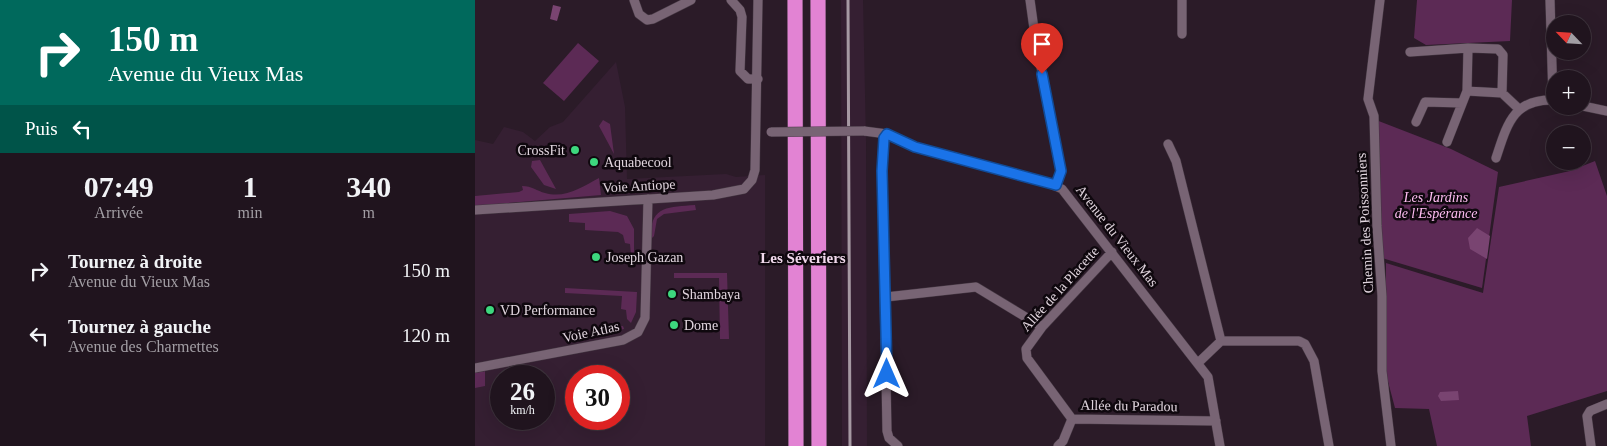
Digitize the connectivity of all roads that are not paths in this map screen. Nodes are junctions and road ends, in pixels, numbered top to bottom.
1 (635, 0) edge
2 (691, 0) edge
3 (731, 0) edge
4 (758, 0) edge
5 (795, 0) edge
6 (818, 0) edge
7 (1030, 0) edge
8 (1182, 0) edge
9 (1381, 0) edge
10 (1550, 0) edge
11 (1182, 34) dead end
12 (1468, 48) junction
13 (1410, 52) dead end
14 (1553, 70) edge
15 (758, 79) junction
16 (1467, 91) junction
17 (1502, 93) junction
18 (1546, 100) edge
19 (1462, 103) junction
20 (1591, 108) edge
21 (1519, 109) junction
22 (1607, 111) edge
23 (1416, 122) dead end
24 (756, 132) junction
25 (887, 134) junction
26 (1447, 142) dead end
27 (1168, 144) dead end
28 (1496, 158) dead end
29 (1056, 185) junction
30 (647, 199) junction
31 (475, 210) edge
32 (1112, 252) junction
33 (886, 297) junction
34 (1042, 327) junction
35 (1221, 341) junction
36 (1199, 362) junction
37 (475, 368) edge
38 (1607, 404) edge
39 (1071, 419) junction
40 (1216, 422) junction
41 (796, 446) edge
42 (819, 446) edge
43 (899, 446) edge
44 (1058, 446) edge
45 (1220, 446) edge
46 (1329, 446) edge
47 (1391, 446) edge
48 (1591, 446) edge

1 - 2 street
3 - 15 street
4 - 15 street
5 - 41 highway
6 - 42 highway
7 - 29 street
8 - 11 street
9 - 47 street, Chemin des Poissonniers
10 - 14 street
12 - 13 street
12 - 16 street
12 - 17 street
15 - 24 street
16 - 17 street
16 - 19 street
17 - 21 street
18 - 21 street
19 - 23 street
19 - 26 street
20 - 22 street
21 - 28 street
24 - 25 street, Avenue du Vieux Mas, bridge
24 - 30 street, Voie Antiope
25 - 29 street, Avenue du Vieux Mas
25 - 33 street
27 - 35 street
29 - 32 street, Avenue du Vieux Mas
30 - 31 street, Voie Antiope
30 - 37 street, Voie Atlas
32 - 34 street, Allée de la Placette
32 - 36 street, Avenue du Vieux Mas
33 - 34 street
33 - 43 street
34 - 39 street, Allée de la Placette
35 - 36 street
35 - 46 street
36 - 40 street, Avenue du Vieux Mas
38 - 48 street
39 - 40 street, Allée du Paradou
39 - 44 street, Allée du Paradou
40 - 45 street, Avenue du Vieux Mas

